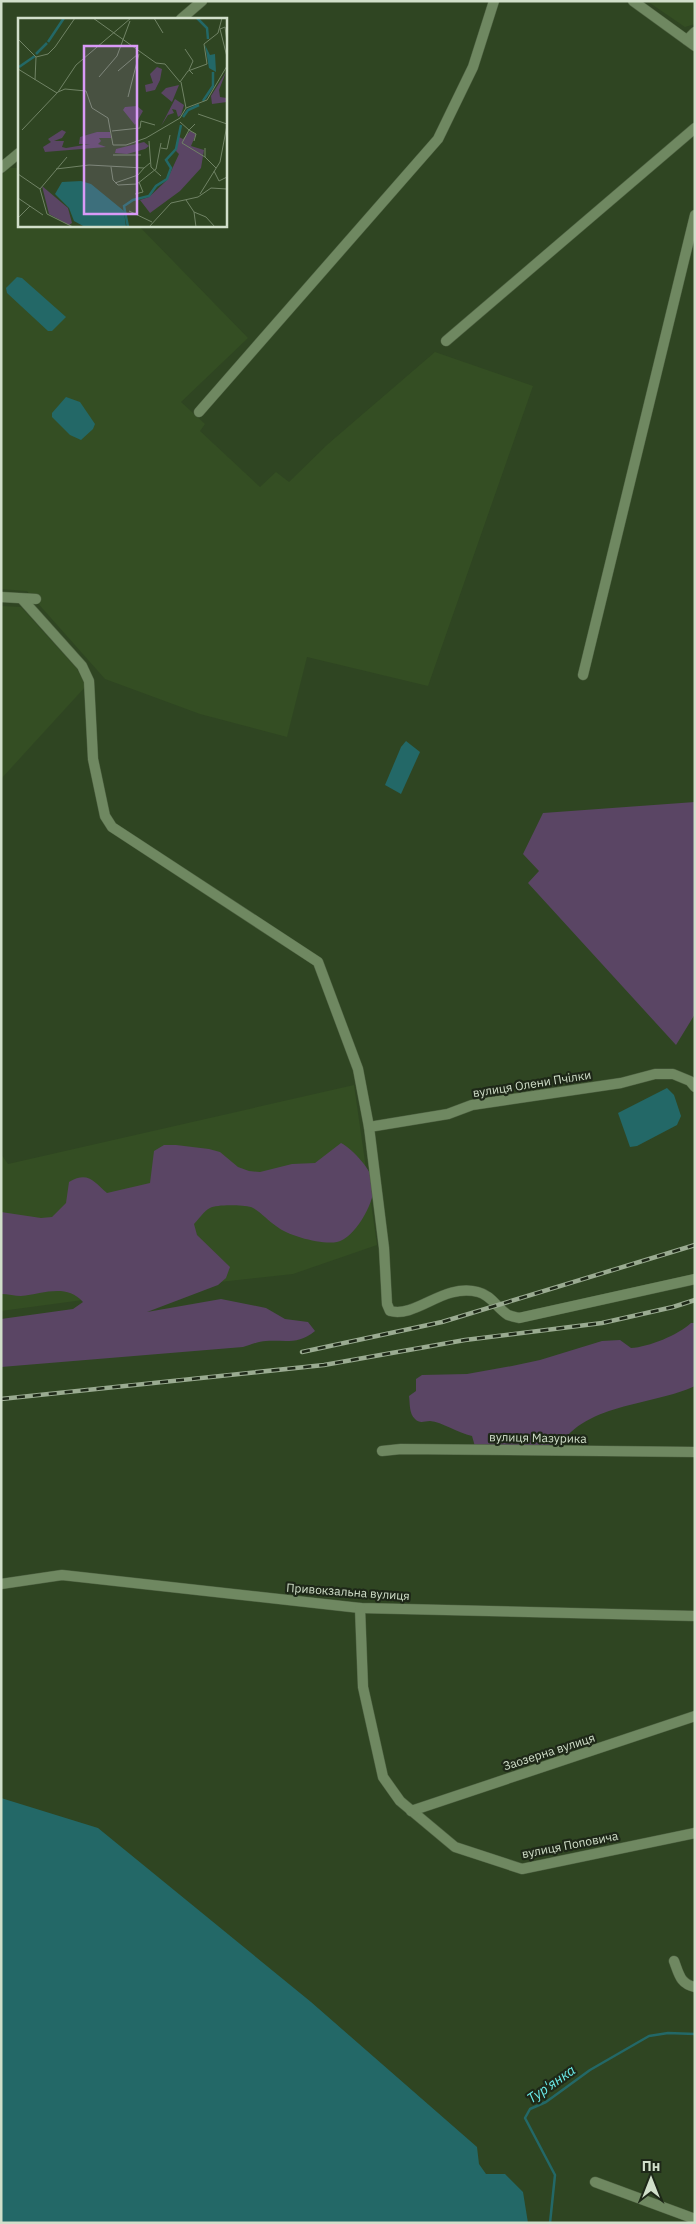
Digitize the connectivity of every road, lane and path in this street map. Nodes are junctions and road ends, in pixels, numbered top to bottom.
1 (202, 1) edge
2 (494, 1) edge
3 (633, 1) edge
4 (182, 18) edge
5 (695, 32) edge
6 (691, 43) edge
7 (695, 128) edge
8 (18, 154) edge
9 (1, 168) edge
10 (695, 215) edge
11 (446, 340) dead end
12 (199, 412) dead end
13 (1, 597) edge
14 (22, 599) junction
15 (36, 599) dead end
16 (583, 675) dead end
17 (695, 1087) edge
18 (369, 1127) junction
19 (695, 1279) edge
20 (382, 1451) dead end
21 (695, 1452) edge
22 (1, 1584) edge
23 (360, 1608) junction
24 (695, 1616) edge
25 (695, 1716) edge
26 (411, 1811) junction
27 (695, 1833) edge
28 (674, 1961) dead end
29 (695, 1987) edge
30 (595, 2182) dead end
31 (695, 2219) edge

1 - 4 street
2 - 12 street
3 - 6 street
5 - 6 street
7 - 11 street
8 - 9 street
10 - 16 street
13 - 14 street
14 - 15 street
14 - 18 street
17 - 18 street, вулиця Олени Пчілки
18 - 19 street
20 - 21 street, вулиця Мазурика
22 - 23 street, Привокзальна вулиця
23 - 24 street, Привокзальна вулиця
23 - 26 street, вулиця Поповича
25 - 26 street, Заозерна вулиця
26 - 27 street, вулиця Поповича
28 - 29 street
30 - 31 street

